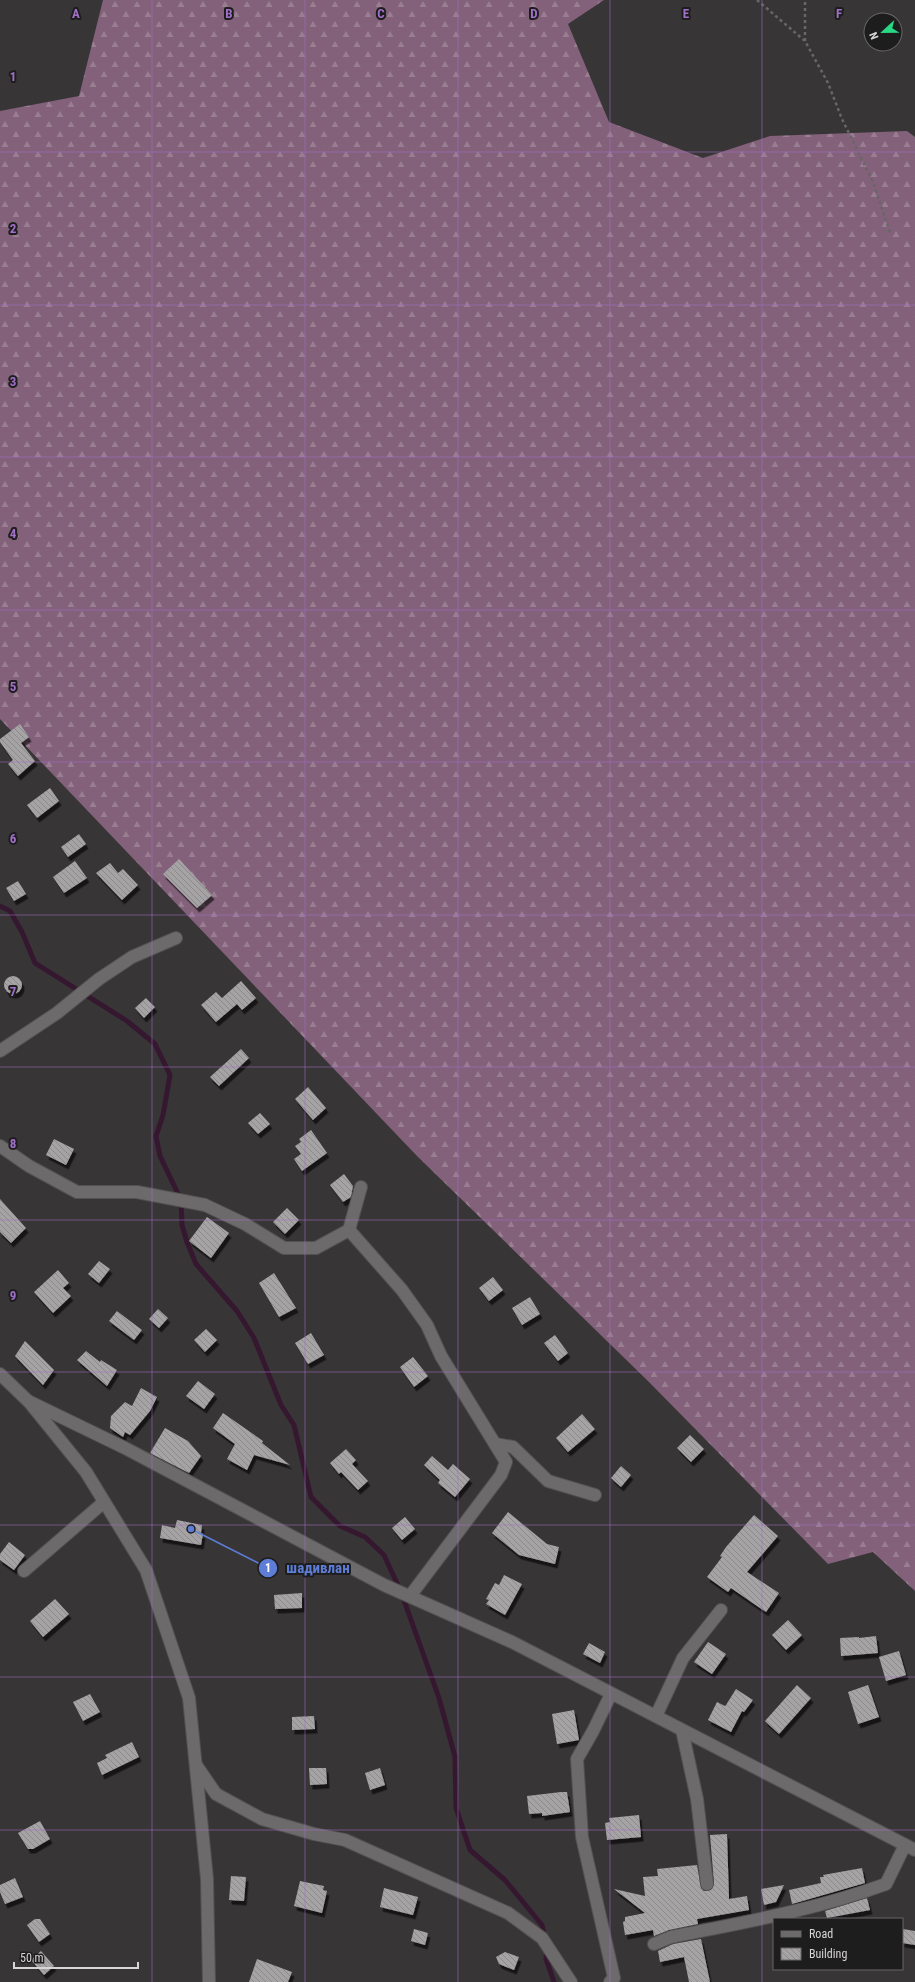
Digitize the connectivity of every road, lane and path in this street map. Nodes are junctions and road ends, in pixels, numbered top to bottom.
1 (757, 0) edge
2 (806, 0) edge
3 (805, 41) junction
4 (891, 235) dead end
5 (176, 938) dead end
6 (0, 1051) edge
7 (0, 1146) edge
8 (361, 1187) dead end
9 (349, 1230) junction
10 (0, 1374) edge
11 (28, 1401) junction
12 (495, 1444) junction
13 (595, 1495) dead end
14 (104, 1502) junction
15 (24, 1571) dead end
16 (410, 1596) junction
17 (721, 1610) dead end
18 (611, 1694) junction
19 (656, 1716) junction
20 (682, 1730) junction
21 (195, 1764) junction
22 (910, 1848) edge
23 (707, 1884) dead end
24 (654, 1944) dead end
25 (209, 1982) edge
26 (571, 1982) edge
27 (610, 1982) edge

1 - 3 path
2 - 3 path
3 - 4 path
5 - 6 street
7 - 9 street
8 - 9 street
9 - 12 street
10 - 11 street
11 - 14 street
11 - 16 street
12 - 13 street
12 - 16 street
14 - 15 street
14 - 21 street
16 - 18 street
17 - 19 street
18 - 19 street
18 - 27 street
19 - 20 street
20 - 22 street
20 - 23 street
21 - 25 street
21 - 26 street
22 - 24 street

